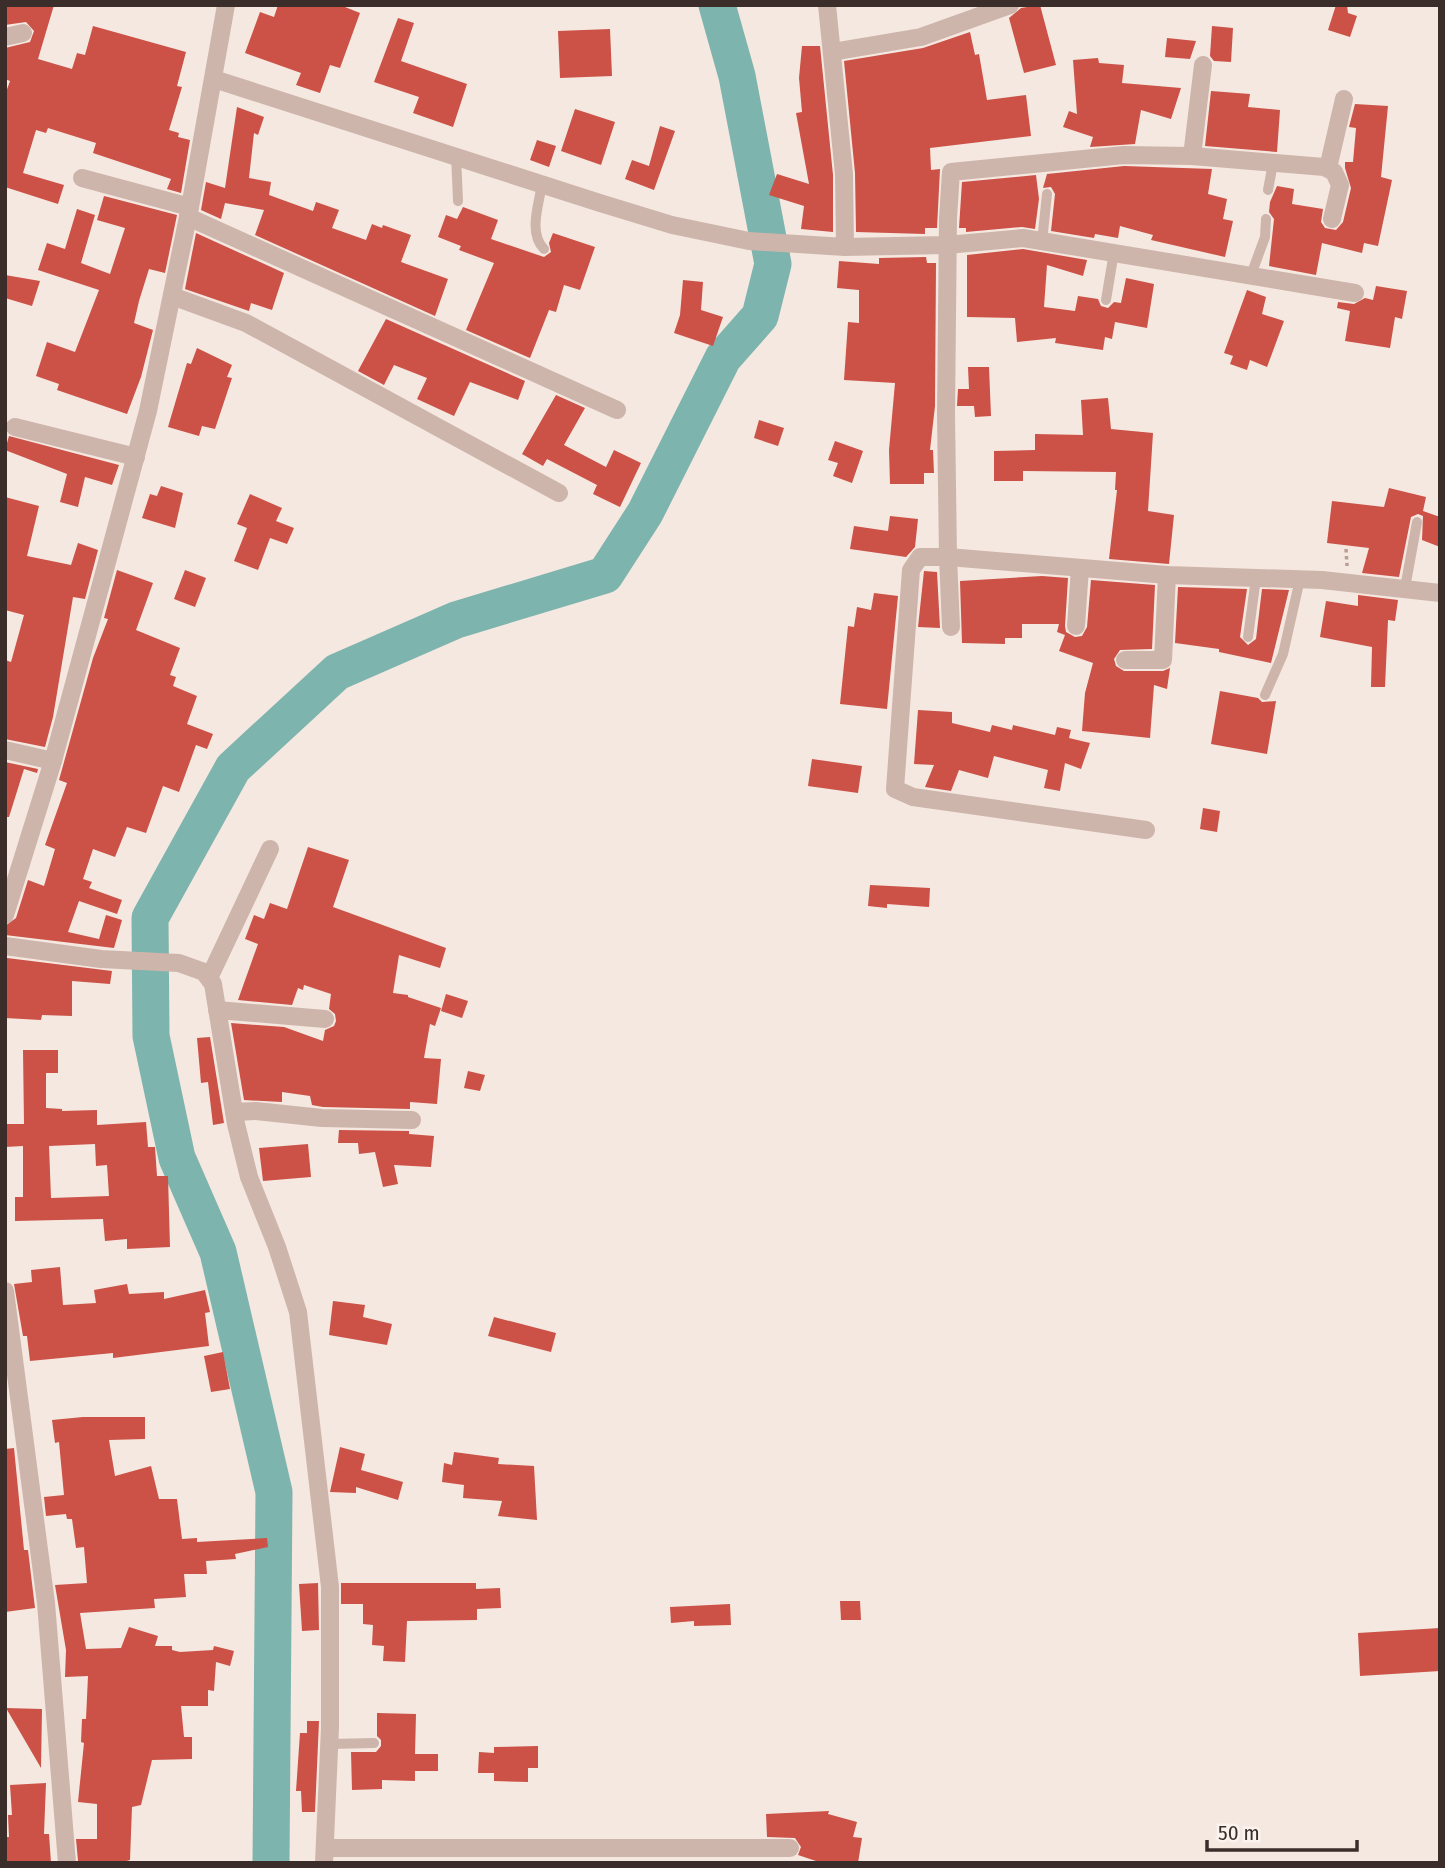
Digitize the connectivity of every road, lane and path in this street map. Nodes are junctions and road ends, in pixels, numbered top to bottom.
1 (226, 5) edge
2 (827, 5) edge
3 (1010, 5) edge
4 (832, 52) junction
5 (1203, 65) dead end
6 (214, 79) junction
7 (1344, 99) dead end
8 (456, 156) junction
9 (1192, 156) junction
10 (1273, 163) junction
11 (1328, 168) junction
12 (82, 178) dead end
13 (542, 184) junction
14 (1268, 190) dead end
15 (1047, 194) dead end
16 (458, 201) dead end
17 (189, 212) junction
18 (1266, 219) dead end
19 (1332, 219) dead end
20 (1042, 242) junction
21 (947, 245) junction
22 (845, 247) junction
23 (544, 248) dead end
24 (1114, 252) junction
25 (1251, 275) junction
26 (1355, 293) dead end
27 (172, 296) junction
28 (1106, 300) dead end
29 (617, 410) dead end
30 (15, 426) dead end
31 (136, 457) junction
32 (559, 493) dead end
33 (1417, 522) dead end
34 (948, 557) junction
35 (1080, 568) junction
36 (1167, 575) junction
37 (1256, 578) junction
38 (1300, 579) junction
39 (1405, 587) junction
40 (1440, 593) edge
41 (1076, 626) dead end
42 (951, 627) dead end
43 (1248, 637) dead end
44 (1125, 660) dead end
45 (1265, 695) dead end
46 (5, 750) edge
47 (54, 761) junction
48 (1146, 830) dead end
49 (270, 849) dead end
50 (5, 915) edge
51 (5, 946) edge
52 (210, 976) junction
53 (218, 1010) junction
54 (325, 1019) dead end
55 (234, 1112) junction
56 (412, 1120) dead end
57 (5, 1291) edge
58 (374, 1743) dead end
59 (330, 1744) junction
60 (790, 1848) dead end
61 (325, 1856) edge
62 (67, 1863) edge

1 - 6 street
2 - 4 street
3 - 4 street
4 - 22 street
5 - 9 street
6 - 8 street
6 - 17 street
7 - 11 street
8 - 13 street
8 - 16 lane
9 - 10 street
9 - 21 street
10 - 11 street
10 - 14 lane
11 - 19 street
12 - 17 street
13 - 22 street
13 - 23 lane
15 - 20 lane
17 - 27 street
17 - 29 street
18 - 25 lane
20 - 21 street
20 - 24 street
21 - 22 street
21 - 34 street
24 - 25 street
24 - 28 lane
25 - 26 street
27 - 31 street
27 - 32 street
30 - 31 street
31 - 47 street
33 - 39 lane
34 - 35 street
34 - 42 street
34 - 48 street
35 - 36 street
35 - 41 street
36 - 37 street
36 - 44 street
37 - 38 street
37 - 43 lane
38 - 39 street
38 - 45 lane
39 - 40 street
46 - 47 street
47 - 50 street
49 - 52 street
51 - 52 street
52 - 53 street
53 - 54 street
53 - 55 street
55 - 56 street
55 - 59 street
57 - 62 street
58 - 59 lane
59 - 61 street
60 - 61 street

